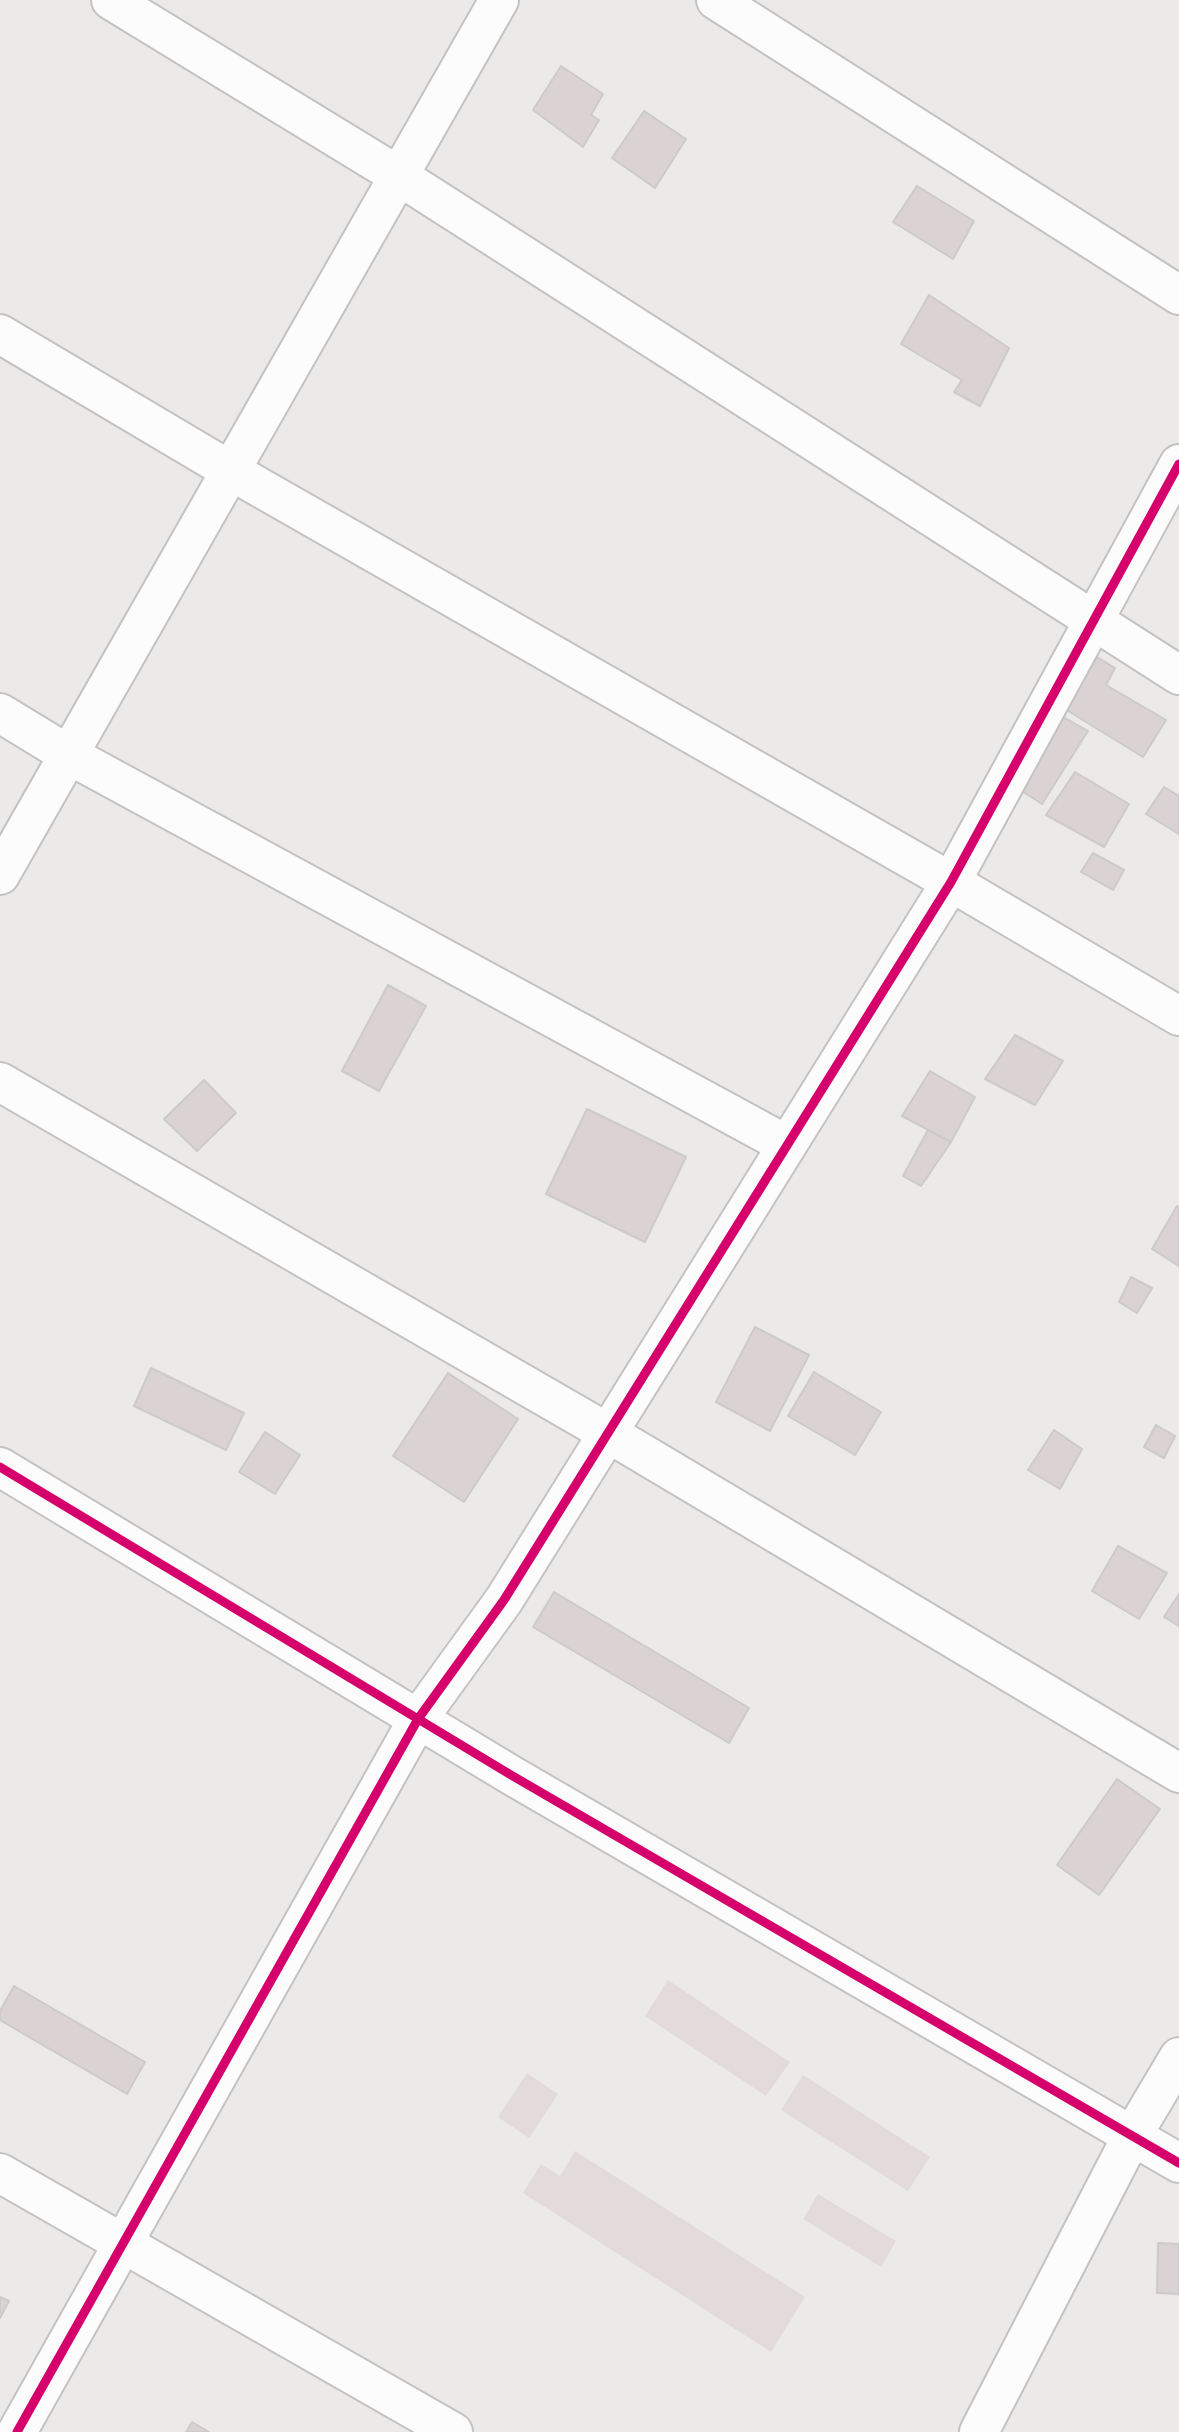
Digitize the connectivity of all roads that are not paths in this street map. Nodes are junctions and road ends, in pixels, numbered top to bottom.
1 (111, 0) edge
2 (499, 0) edge
3 (716, 0) edge
4 (399, 176) junction
5 (1179, 295) edge
6 (0, 334) edge
7 (1179, 464) edge
8 (230, 471) junction
9 (1093, 621) junction
10 (1179, 675) edge
11 (0, 713) edge
12 (69, 755) junction
13 (0, 876) edge
14 (951, 881) junction
15 (1179, 1016) edge
16 (0, 1082) edge
17 (787, 1145) junction
18 (608, 1433) junction
19 (0, 1467) edge
20 (418, 1718) junction
21 (1179, 1773) edge
22 (1179, 2057) edge
23 (1132, 2136) junction
24 (1179, 2164) edge
25 (0, 2173) edge
26 (123, 2241) junction
27 (17, 2432) edge
28 (453, 2432) edge
29 (979, 2432) edge

1 - 4 street
2 - 4 street
3 - 5 street
4 - 8 street
4 - 9 street
6 - 8 street
7 - 9 street
8 - 12 street
8 - 14 street
9 - 10 street
9 - 14 street
11 - 12 street
12 - 13 street
12 - 17 street
14 - 15 street
14 - 17 street
16 - 18 street
17 - 18 street
18 - 20 street
18 - 21 street
19 - 20 street
20 - 23 street
20 - 26 street
22 - 23 street
23 - 24 street
23 - 29 street
25 - 26 street
26 - 27 street
26 - 28 street

